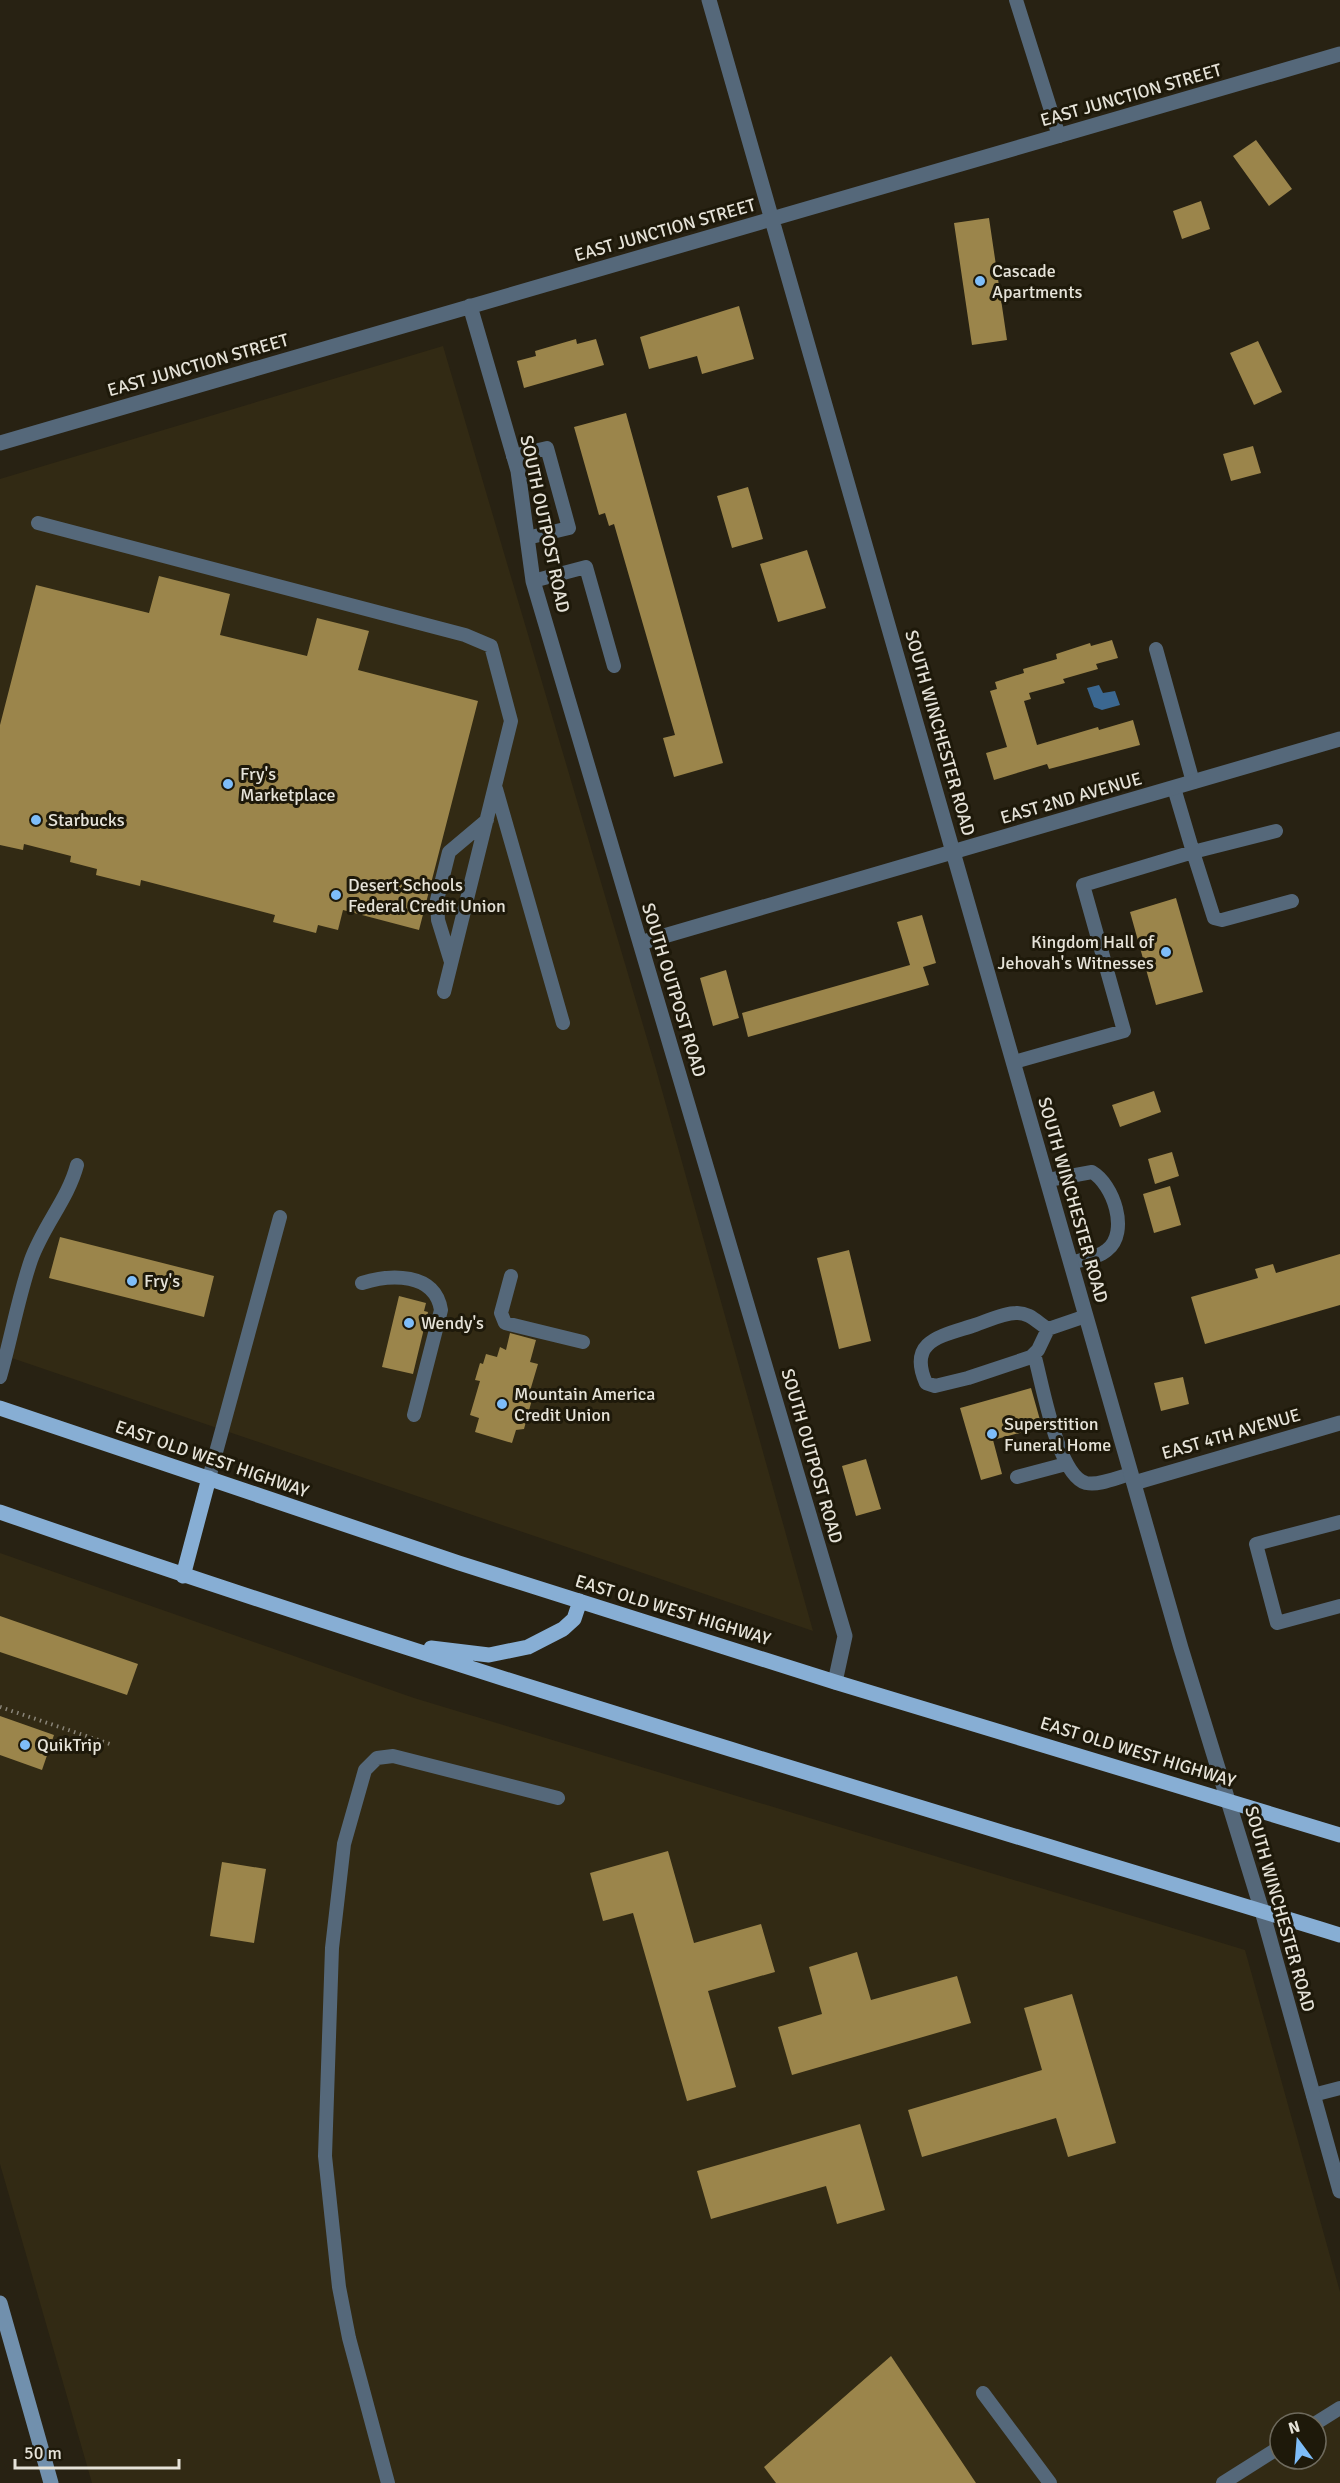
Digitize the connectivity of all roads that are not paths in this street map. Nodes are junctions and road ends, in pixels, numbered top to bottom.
1 (709, 0) edge
2 (1016, 0) edge
3 (1340, 54) edge
4 (1059, 136) junction
5 (772, 219) junction
6 (470, 306) junction
7 (0, 443) edge
8 (513, 456) junction
9 (38, 523) dead end
10 (527, 538) junction
11 (533, 581) junction
12 (1156, 649) dead end
13 (614, 666) dead end
14 (1340, 740) edge
15 (1193, 782) junction
16 (495, 786) junction
17 (1174, 788) junction
18 (487, 820) junction
19 (1276, 831) dead end
20 (954, 852) junction
21 (1193, 852) junction
22 (1292, 901) dead end
23 (640, 943) junction
24 (451, 964) junction
25 (444, 992) dead end
26 (563, 1023) dead end
27 (1014, 1062) junction
28 (77, 1164) dead end
29 (1047, 1180) junction
30 (280, 1217) dead end
31 (1071, 1263) junction
32 (511, 1276) dead end
33 (362, 1283) dead end
34 (1086, 1316) junction
35 (1048, 1329) junction
36 (583, 1342) dead end
37 (1035, 1354) junction
38 (0, 1377) edge
39 (0, 1408) edge
40 (414, 1415) dead end
41 (1340, 1423) edge
42 (1066, 1464) junction
43 (1017, 1477) dead end
44 (209, 1478) junction
45 (1132, 1478) junction
46 (0, 1512) edge
47 (1340, 1522) edge
48 (183, 1576) junction
49 (580, 1601) junction
50 (1340, 1606) edge
51 (395, 1644) junction
52 (835, 1682) junction
53 (558, 1798) dead end
54 (1228, 1800) junction
55 (1340, 1835) edge
56 (1262, 1911) junction
57 (1340, 1935) edge
58 (1340, 2088) edge
59 (1313, 2095) junction
60 (1340, 2191) edge
61 (0, 2303) edge
62 (983, 2393) dead end
63 (1268, 2455) edge
64 (51, 2483) edge
65 (388, 2483) edge
66 (1050, 2483) edge
67 (1223, 2483) edge

1 - 5 street, SOUTH WINCHESTER ROAD
2 - 4 lane
3 - 4 street, EAST JUNCTION STREET
4 - 5 street, EAST JUNCTION STREET
5 - 6 street, EAST JUNCTION STREET
5 - 20 street, SOUTH WINCHESTER ROAD
6 - 7 street, EAST JUNCTION STREET
6 - 8 street, SOUTH OUTPOST ROAD
8 - 10 street, SOUTH OUTPOST ROAD
8 - 10 lane
9 - 16 lane
10 - 11 street, SOUTH OUTPOST ROAD
11 - 13 lane
11 - 23 street, SOUTH OUTPOST ROAD
12 - 15 lane
14 - 15 street, EAST 2ND AVENUE
15 - 17 street, EAST 2ND AVENUE
16 - 18 lane
16 - 26 lane
17 - 20 street, EAST 2ND AVENUE
17 - 21 lane
18 - 24 lane
18 - 24 lane
19 - 21 lane
20 - 23 street, EAST 2ND AVENUE
20 - 27 street, SOUTH WINCHESTER ROAD
21 - 22 lane
21 - 27 lane
23 - 52 street, SOUTH OUTPOST ROAD
24 - 25 lane
27 - 29 street, SOUTH WINCHESTER ROAD
28 - 38 lane
29 - 31 street, SOUTH WINCHESTER ROAD
29 - 31 lane
30 - 44 lane
31 - 34 street, SOUTH WINCHESTER ROAD
32 - 36 lane
33 - 40 lane
34 - 35 lane
34 - 45 street, SOUTH WINCHESTER ROAD
35 - 37 lane
35 - 37 lane
37 - 42 lane
39 - 44 main road, EAST OLD WEST HIGHWAY
41 - 45 street, EAST 4TH AVENUE
42 - 43 lane
42 - 45 lane
44 - 48 main road
44 - 49 main road, EAST OLD WEST HIGHWAY
45 - 54 street, SOUTH WINCHESTER ROAD
46 - 48 main road
47 - 50 lane
48 - 51 main road
49 - 51 main road
49 - 52 main road, EAST OLD WEST HIGHWAY
51 - 56 main road
52 - 54 main road, EAST OLD WEST HIGHWAY
53 - 65 lane
54 - 55 main road, EAST OLD WEST HIGHWAY
54 - 56 street, SOUTH WINCHESTER ROAD
56 - 57 main road
56 - 59 street, SOUTH WINCHESTER ROAD
58 - 59 lane
59 - 60 street, SOUTH WINCHESTER ROAD
61 - 64 main road
62 - 66 lane
63 - 67 lane

